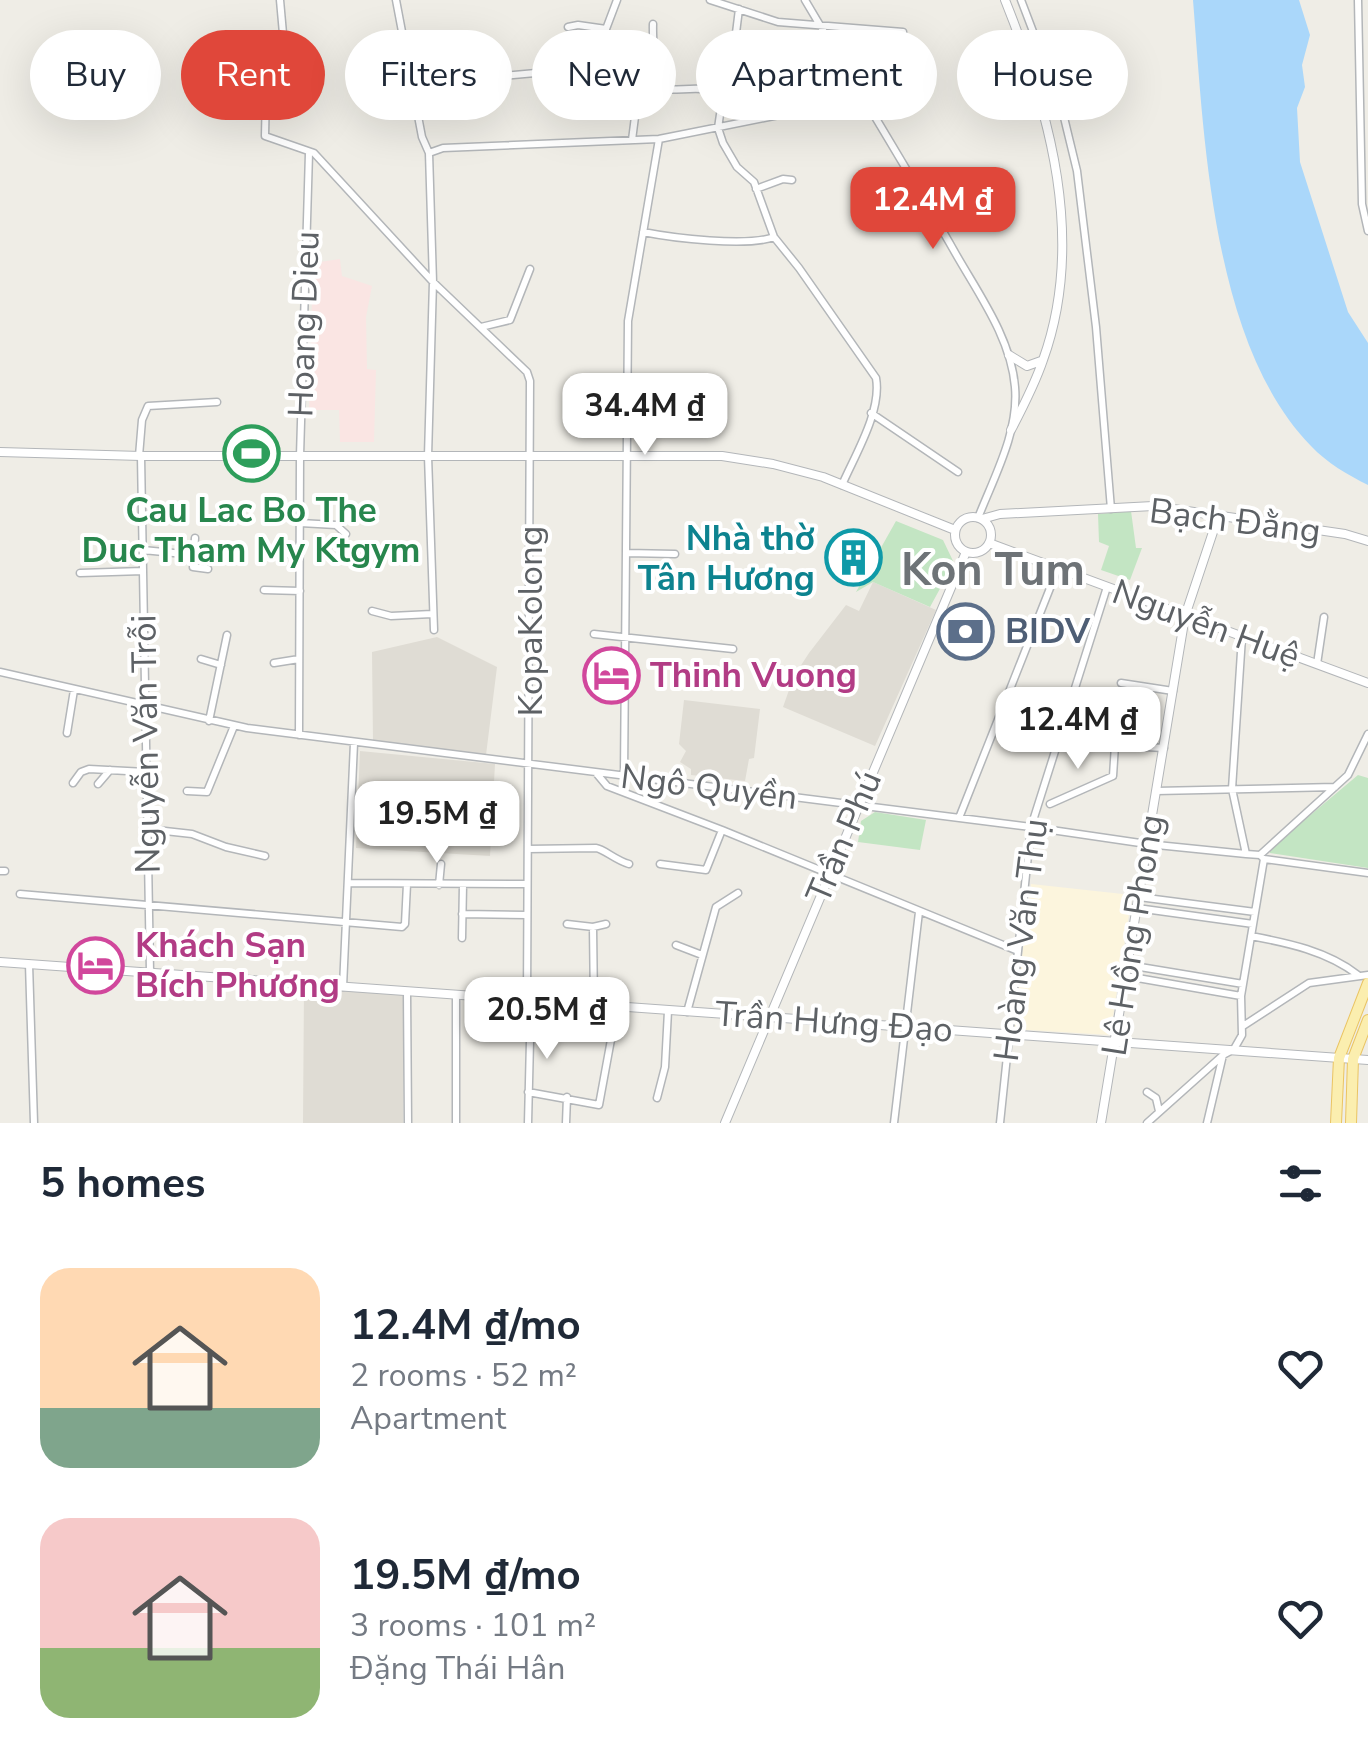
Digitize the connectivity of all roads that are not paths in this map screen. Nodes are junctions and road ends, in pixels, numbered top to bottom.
1 (280, 0) edge
2 (396, 0) edge
3 (617, 0) edge
4 (710, 0) edge
5 (805, 0) edge
6 (1005, 0) edge
7 (1020, 0) edge
8 (1358, 0) edge
9 (739, 9) junction
10 (653, 24) dead end
11 (568, 27) dead end
12 (821, 27) junction
13 (606, 29) joint
14 (283, 30) edge
15 (402, 30) edge
16 (653, 30) edge
17 (736, 30) edge
18 (870, 30) edge
19 (676, 89) edge
20 (265, 120) edge
21 (419, 120) edge
22 (634, 120) edge
23 (756, 120) edge
24 (718, 128) junction
25 (659, 139) junction
26 (632, 140) junction
27 (309, 153) junction
28 (430, 153) junction
29 (1365, 163) edge
30 (792, 180) dead end
31 (756, 189) junction
32 (1368, 231) edge
33 (643, 232) junction
34 (774, 237) junction
35 (530, 269) dead end
36 (433, 282) junction
37 (480, 327) junction
38 (1008, 355) junction
39 (1044, 358) junction
40 (217, 402) dead end
41 (871, 414) junction
42 (1011, 430) junction
43 (0, 452) edge
44 (140, 456) junction
45 (300, 456) junction
46 (428, 456) junction
47 (530, 456) junction
48 (627, 458) junction
49 (958, 472) dead end
50 (842, 485) junction
51 (1111, 510) junction
52 (1219, 514) junction
53 (980, 519) junction
54 (300, 523) junction
55 (955, 530) junction
56 (346, 534) dead end
57 (196, 538) dead end
58 (1368, 541) edge
59 (989, 542) junction
60 (143, 550) junction
61 (264, 552) dead end
62 (966, 552) junction
63 (627, 553) junction
64 (675, 554) dead end
65 (194, 555) junction
66 (300, 555) junction
67 (1058, 567) junction
68 (208, 569) dead end
69 (143, 571) junction
70 (80, 573) dead end
71 (1107, 587) junction
72 (264, 590) dead end
73 (300, 591) junction
74 (372, 611) dead end
75 (432, 614) junction
76 (1185, 616) junction
77 (1324, 616) dead end
78 (434, 630) dead end
79 (594, 634) dead end
80 (227, 635) dead end
81 (627, 636) junction
82 (1242, 636) junction
83 (733, 648) dead end
84 (201, 658) dead end
85 (300, 659) junction
86 (274, 663) dead end
87 (221, 664) junction
88 (1317, 664) junction
89 (0, 672) edge
90 (1120, 682) dead end
91 (1368, 683) edge
92 (74, 690) junction
93 (1173, 691) junction
94 (145, 707) junction
95 (210, 720) junction
96 (234, 726) junction
97 (66, 733) dead end
98 (1368, 734) edge
99 (299, 735) junction
100 (354, 742) junction
101 (1055, 742) junction
102 (1115, 745) junction
103 (1164, 748) junction
104 (530, 764) junction
105 (110, 769) junction
106 (146, 772) junction
107 (597, 773) junction
108 (624, 776) junction
109 (73, 783) dead end
110 (98, 784) dead end
111 (1336, 787) junction
112 (1232, 789) junction
113 (187, 791) dead end
114 (1156, 791) junction
115 (1050, 804) dead end
116 (857, 806) junction
117 (959, 818) junction
118 (1030, 827) junction
119 (147, 829) junction
120 (722, 830) junction
121 (1148, 844) junction
122 (528, 849) junction
123 (1246, 854) junction
124 (264, 856) dead end
125 (1262, 857) junction
126 (441, 864) dead end
127 (629, 864) dead end
128 (660, 864) dead end
129 (829, 873) junction
130 (1368, 873) edge
131 (348, 883) junction
132 (407, 884) junction
133 (438, 884) junction
134 (526, 884) junction
135 (463, 885) junction
136 (738, 893) dead end
137 (20, 894) dead end
138 (1139, 896) junction
139 (149, 906) junction
140 (1137, 908) junction
141 (919, 912) junction
142 (1255, 912) junction
143 (462, 914) junction
144 (526, 915) junction
145 (346, 924) junction
146 (567, 924) dead end
147 (606, 924) dead end
148 (1253, 924) junction
149 (593, 927) junction
150 (1251, 936) junction
151 (462, 938) dead end
152 (676, 945) dead end
153 (1018, 951) junction
154 (702, 956) junction
155 (1328, 958) junction
156 (0, 962) edge
157 (29, 964) junction
158 (1128, 965) junction
159 (150, 972) junction
160 (1126, 976) junction
161 (1365, 978) edge
162 (1328, 980) junction
163 (1243, 984) junction
164 (342, 987) junction
165 (407, 992) junction
166 (456, 995) junction
167 (1241, 996) junction
168 (529, 1000) junction
169 (594, 1005) junction
170 (618, 1007) junction
171 (668, 1011) junction
172 (688, 1012) junction
173 (768, 1018) junction
174 (1368, 1020) edge
175 (1242, 1026) junction
176 (904, 1028) junction
177 (1008, 1033) junction
178 (1115, 1042) junction
179 (1234, 1049) junction
180 (1222, 1055) junction
181 (1339, 1058) junction
182 (1353, 1059) junction
183 (1368, 1060) edge
184 (528, 1092) junction
185 (1147, 1092) dead end
186 (567, 1097) junction
187 (657, 1098) dead end
188 (1159, 1112) junction
189 (34, 1123) edge
190 (408, 1123) edge
191 (456, 1123) edge
192 (528, 1123) edge
193 (566, 1123) edge
194 (724, 1123) edge
195 (894, 1123) edge
196 (1000, 1123) edge
197 (1102, 1123) edge
198 (1147, 1123) edge
199 (1206, 1123) edge
200 (1336, 1123) edge
201 (1351, 1123) edge

1 - 14 street
2 - 15 street
3 - 13 street
4 - 9 street
5 - 12 street
6 - 39 street
7 - 51 street
8 - 29 street
9 - 12 street
9 - 17 street
10 - 16 street
11 - 13 street
12 - 18 street
12 - 38 street
19 - 24 street
20 - 27 street, KopaKolong
21 - 28 street
22 - 26 street
23 - 24 street
24 - 25 street
24 - 31 street
25 - 26 street
25 - 33 street
26 - 28 street
27 - 36 street, KopaKolong
27 - 45 street, Hoang Dieu
28 - 36 street
29 - 32 street
30 - 31 street
31 - 34 street
33 - 34 street
33 - 48 street
34 - 41 street
35 - 37 street
36 - 37 street, KopaKolong
36 - 46 street
37 - 47 street, KopaKolong
38 - 39 street
38 - 42 street
39 - 42 street
40 - 44 street, Nguyễn Văn Trỗi
41 - 49 street
41 - 50 street
42 - 53 street
43 - 44 street
44 - 45 street
44 - 60 street, Nguyễn Văn Trỗi
45 - 46 street
45 - 54 street, Hoang Dieu
46 - 47 street
46 - 75 street
47 - 48 street
47 - 104 street, KopaKolong
48 - 50 street
48 - 63 street
50 - 55 street
51 - 52 street, Bạch Đằng
51 - 53 street, Bạch Đằng
52 - 58 street, Bạch Đằng
52 - 76 street, Lê Hồng Phong
53 - 55 street
53 - 59 street
54 - 56 street
54 - 66 street, Hoang Dieu
55 - 62 street
57 - 65 street
59 - 62 street
59 - 67 street, Nguyễn Huệ
60 - 65 street
60 - 69 street, Nguyễn Văn Trỗi
61 - 66 street
62 - 116 street, Trần Phú
63 - 64 street
63 - 81 street
65 - 68 street
66 - 73 street, Hoang Dieu
67 - 71 street, Nguyễn Huệ
67 - 117 street
69 - 70 street
69 - 94 street, Nguyễn Văn Trỗi
71 - 76 street, Nguyễn Huệ
71 - 101 street, Hoàng Văn Thụ
72 - 73 street
73 - 85 street, Hoang Dieu
74 - 75 street
75 - 78 street
76 - 82 street, Nguyễn Huệ
76 - 93 street, Lê Hồng Phong
77 - 88 street
79 - 81 street
80 - 87 street
81 - 83 street
81 - 108 street
82 - 88 street, Nguyễn Huệ
82 - 112 street
84 - 87 street
85 - 86 street
85 - 99 street, Hoang Dieu
87 - 95 street
88 - 91 street, Nguyễn Huệ
89 - 92 street, Ngô Quyền
90 - 93 street
92 - 94 street, Ngô Quyền
92 - 97 street
93 - 103 street, Lê Hồng Phong
94 - 95 street, Ngô Quyền
94 - 106 street, Nguyễn Văn Trỗi
95 - 96 street, Ngô Quyền
96 - 99 street, Ngô Quyền
96 - 113 street
98 - 111 street
99 - 100 street, Ngô Quyền
100 - 104 street, Ngô Quyền
100 - 131 street
101 - 102 street
101 - 118 street, Hoàng Văn Thụ
102 - 103 street
102 - 115 street
103 - 114 street, Lê Hồng Phong
104 - 107 street, Ngô Quyền
104 - 122 street, KopaKolong
105 - 106 street
105 - 109 street
105 - 110 street
106 - 119 street, Nguyễn Văn Trỗi
107 - 108 street, Ngô Quyền
107 - 120 street
108 - 116 street, Ngô Quyền
111 - 112 street
111 - 125 street
112 - 114 street
112 - 123 street
114 - 121 street, Lê Hồng Phong
116 - 117 street, Ngô Quyền
116 - 129 street, Trần Phú
117 - 118 street, Ngô Quyền
118 - 121 street, Ngô Quyền
118 - 153 street, Hoàng Văn Thụ
119 - 124 street
119 - 139 street, Nguyễn Văn Trỗi
120 - 128 street
120 - 129 street
121 - 123 street, Ngô Quyền
121 - 138 street, Lê Hồng Phong
122 - 127 street
122 - 134 street, KopaKolong
123 - 125 street, Ngô Quyền
125 - 130 street, Ngô Quyền
125 - 142 street
126 - 133 street
129 - 141 street
129 - 173 street, Trần Phú
131 - 132 street
131 - 145 street
132 - 133 street
132 - 145 street
133 - 135 street
134 - 135 street
134 - 144 street, KopaKolong
135 - 143 street
136 - 154 street
137 - 139 street
138 - 140 street, Lê Hồng Phong
138 - 142 street
139 - 145 street
139 - 159 street, Nguyễn Văn Trỗi
140 - 148 street
140 - 158 street, Lê Hồng Phong
141 - 153 street
141 - 176 street
142 - 148 street
143 - 144 street
143 - 151 street
144 - 168 street, KopaKolong
145 - 164 street
146 - 149 street
147 - 149 street
148 - 150 street
149 - 169 street
150 - 155 street
150 - 163 street
152 - 154 street
153 - 177 street, Hoàng Văn Thụ
154 - 172 street
155 - 161 street
155 - 162 street
156 - 157 street, Trần Hưng Đạo
157 - 159 street, Trần Hưng Đạo
157 - 189 street
158 - 160 street, Lê Hồng Phong
158 - 163 street
159 - 164 street, Trần Hưng Đạo
160 - 167 street
160 - 178 street, Lê Hồng Phong
161 - 162 street
161 - 181 main road
162 - 175 street
163 - 167 street
164 - 165 street, Trần Hưng Đạo
165 - 166 street, Trần Hưng Đạo
165 - 190 street
166 - 168 street, Trần Hưng Đạo
166 - 191 street
167 - 175 street
168 - 169 street, Trần Hưng Đạo
168 - 184 street, KopaKolong
169 - 170 street, Trần Hưng Đạo
170 - 171 street, Trần Hưng Đạo
170 - 186 street
171 - 172 street, Trần Hưng Đạo
171 - 187 street
172 - 173 street, Trần Hưng Đạo
173 - 176 street, Trần Hưng Đạo
173 - 194 street, Trần Phú
174 - 182 main road
175 - 179 street
176 - 177 street, Trần Hưng Đạo
176 - 195 street
177 - 178 street, Trần Hưng Đạo
177 - 196 street, Hoàng Văn Thụ
178 - 179 street, Trần Hưng Đạo
178 - 197 street, Lê Hồng Phong
179 - 180 street
179 - 181 street, Trần Hưng Đạo
180 - 188 street
180 - 199 street
181 - 182 street, Trần Hưng Đạo
181 - 200 main road
182 - 183 street, Trần Hưng Đạo
182 - 201 main road
184 - 186 street
184 - 192 street, KopaKolong
185 - 188 street
186 - 193 street
188 - 198 street

